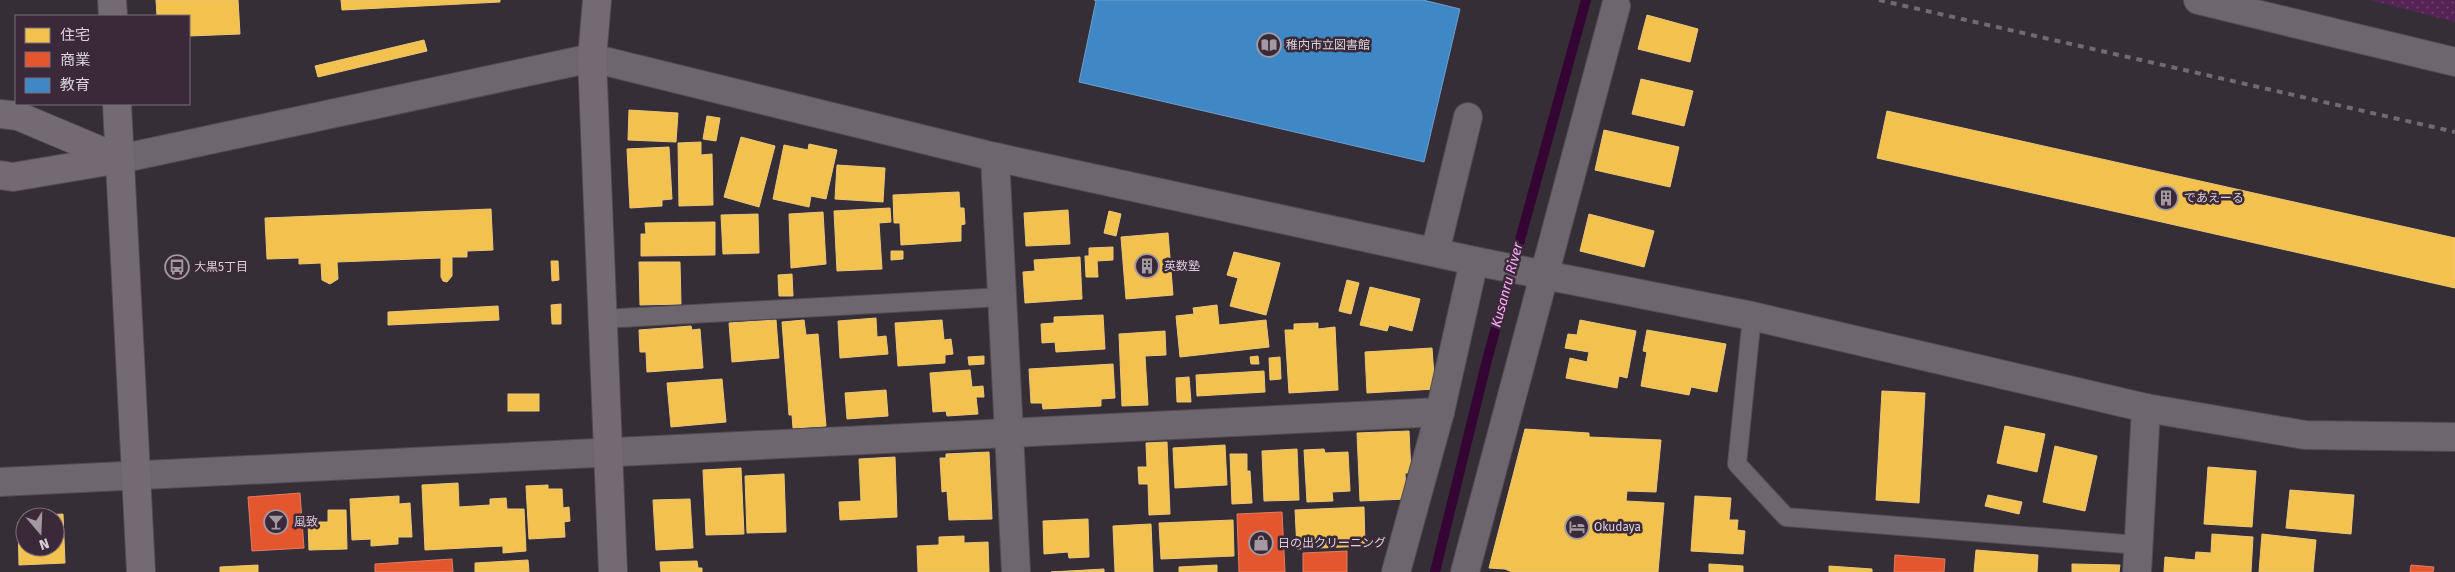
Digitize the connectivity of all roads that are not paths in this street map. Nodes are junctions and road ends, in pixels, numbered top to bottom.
1 (112, 0) edge
2 (597, 0) edge
3 (2198, 0) edge
4 (1616, 6) dead end
5 (112, 15) edge
6 (592, 58) junction
7 (2455, 62) edge
8 (117, 105) edge
9 (0, 114) edge
10 (1468, 117) dead end
11 (995, 156) junction
12 (120, 159) junction
13 (0, 175) edge
14 (1435, 252) junction
15 (1477, 261) junction
16 (1537, 274) junction
17 (1002, 297) junction
18 (1752, 316) junction
19 (602, 319) junction
20 (2146, 408) junction
21 (1440, 412) junction
22 (1009, 432) junction
23 (2455, 437) edge
24 (608, 452) junction
25 (136, 476) junction
26 (0, 482) edge
27 (2138, 545) junction
28 (141, 572) edge
29 (613, 572) edge
30 (1016, 572) edge
31 (1396, 572) edge
32 (1465, 572) edge
33 (2137, 572) edge

1 - 5 street
2 - 6 street
3 - 7 street
4 - 16 street
6 - 11 street
6 - 12 street
6 - 19 street
8 - 12 street
9 - 12 street
10 - 14 street
11 - 14 street
11 - 17 street
12 - 13 street
12 - 25 street
14 - 15 street
15 - 16 street
15 - 21 street
16 - 18 street
16 - 32 street
17 - 19 lane
17 - 22 street
18 - 20 street
18 - 27 lane
19 - 24 street
20 - 23 street
20 - 27 street
21 - 22 street
21 - 31 street
22 - 24 street
22 - 30 street
24 - 25 street
24 - 29 street
25 - 26 street
25 - 28 street
27 - 33 street

